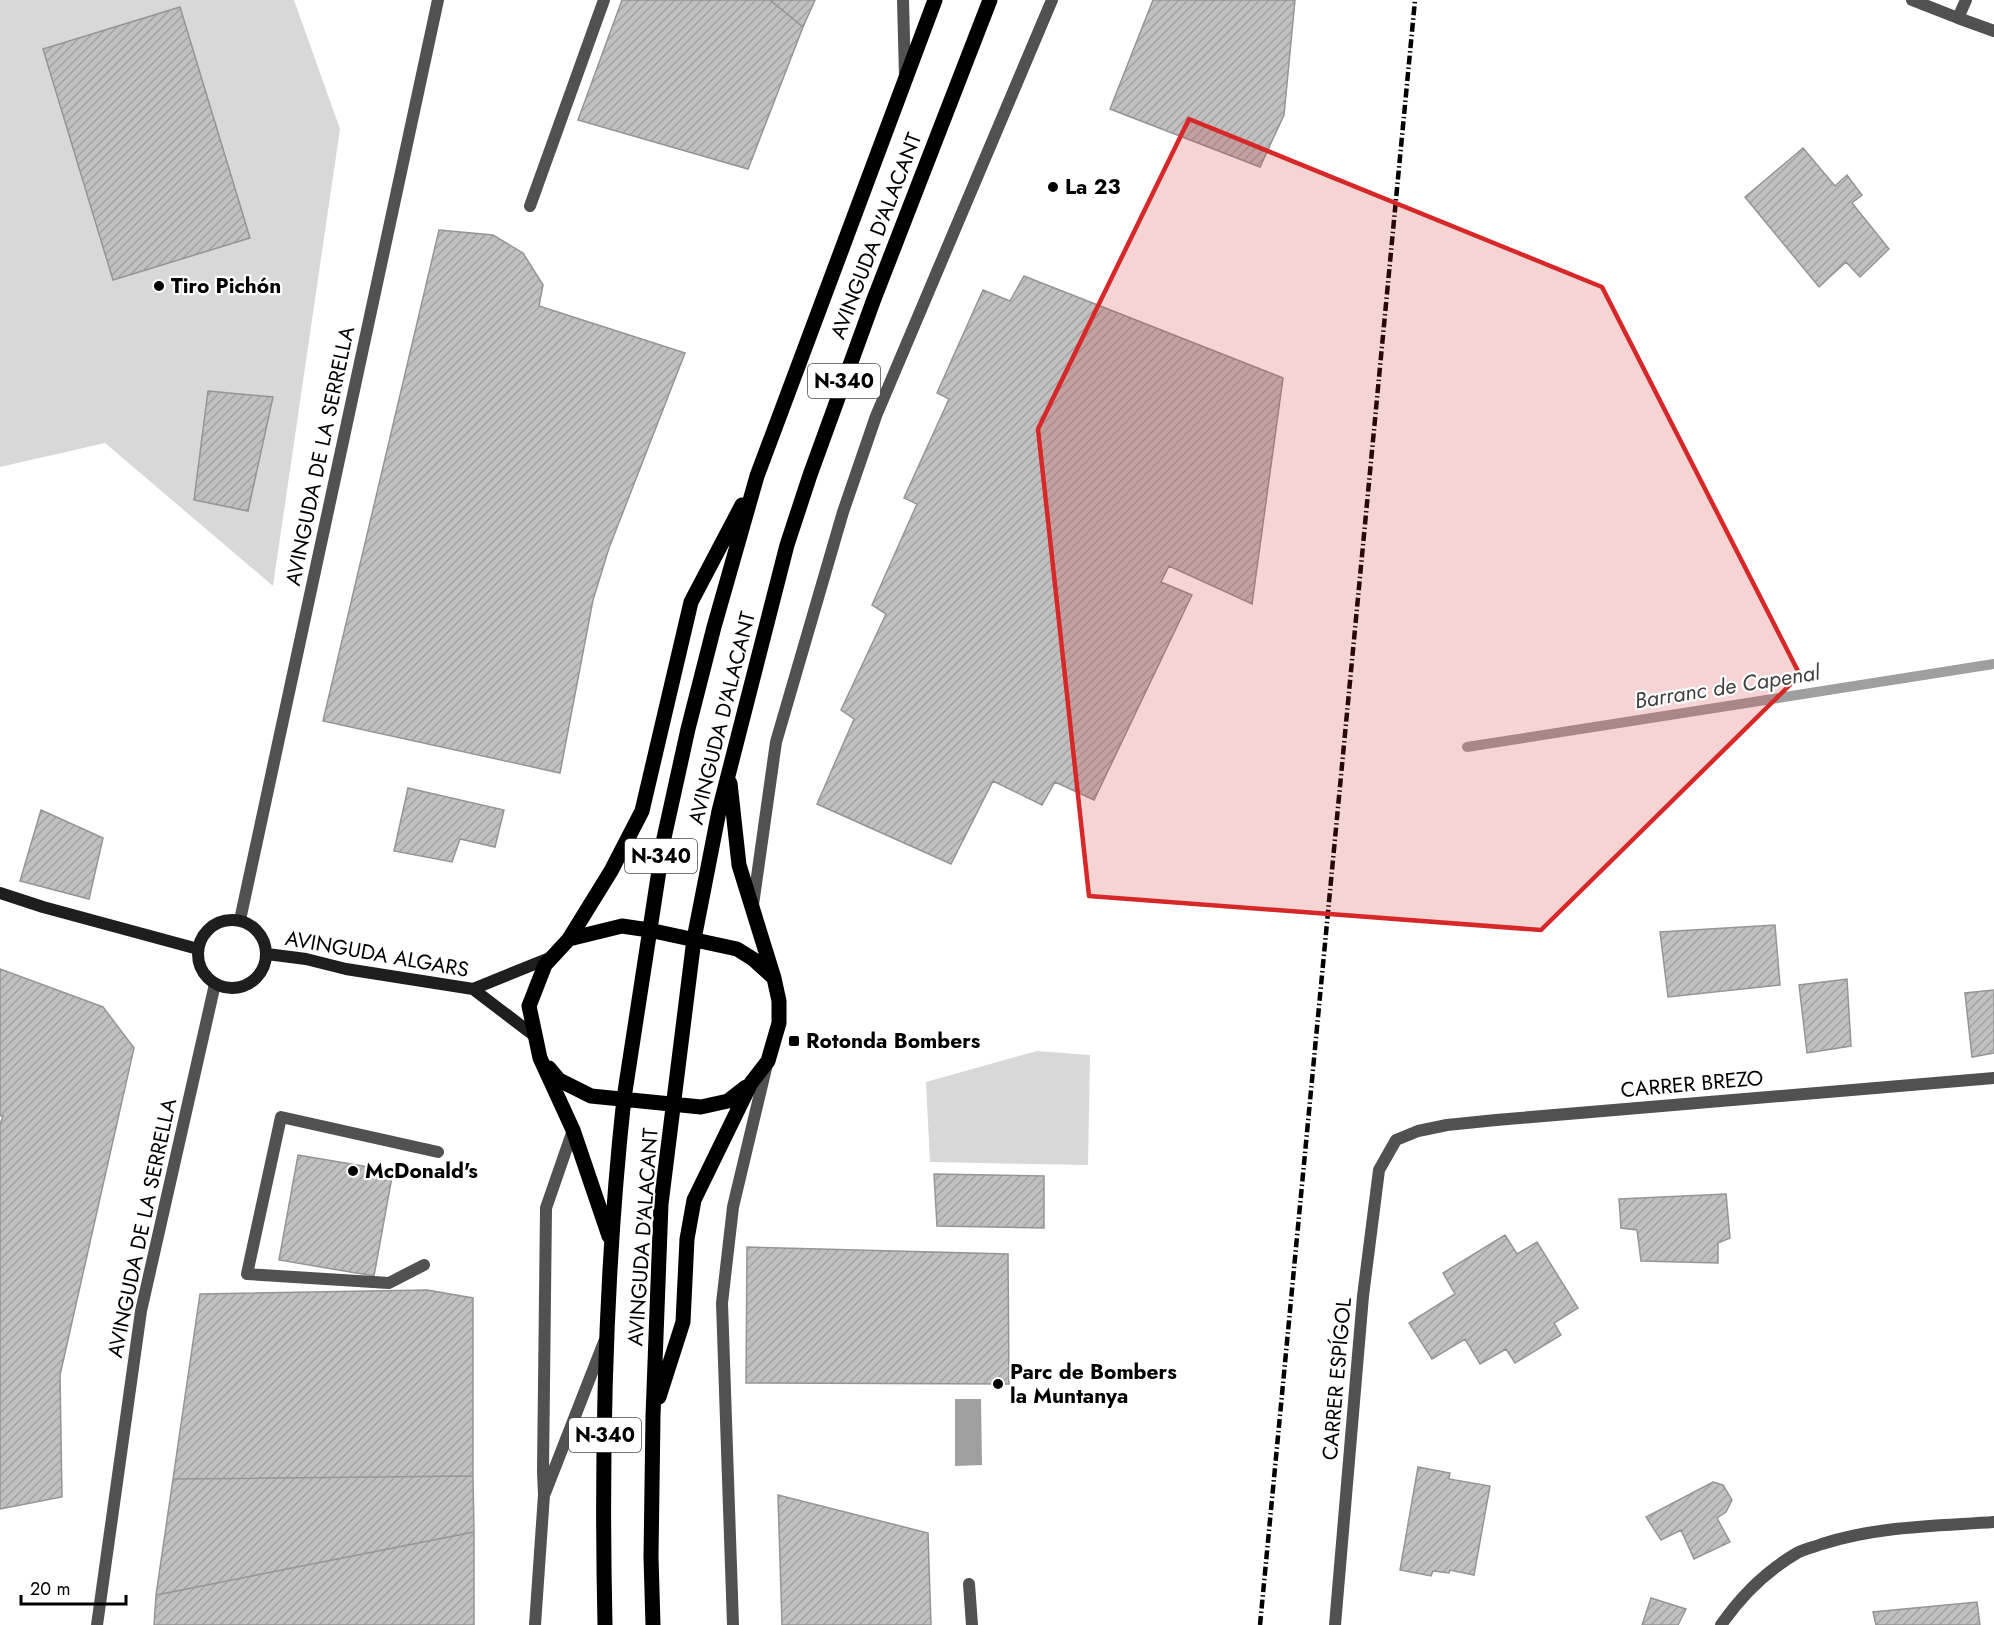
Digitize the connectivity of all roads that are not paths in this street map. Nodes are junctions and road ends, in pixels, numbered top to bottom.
1 (438, 0) edge
2 (604, 0) edge
3 (903, 0) edge
4 (935, 0) edge
5 (990, 0) edge
6 (1052, 0) edge
7 (1911, 0) edge
8 (1966, 0) edge
9 (1958, 18) junction
10 (1994, 31) edge
11 (905, 81) junction
12 (530, 206) dead end
13 (757, 476) junction
14 (729, 771) junction
15 (0, 893) edge
16 (753, 906) junction
17 (240, 920) junction
18 (649, 930) junction
19 (569, 939) junction
20 (694, 939) junction
21 (198, 950) junction
22 (267, 954) junction
23 (553, 957) junction
24 (774, 978) junction
25 (215, 984) junction
26 (473, 989) junction
27 (536, 1037) junction
28 (540, 1058) junction
29 (768, 1061) junction
30 (1994, 1078) edge
31 (751, 1083) junction
32 (624, 1098) junction
33 (674, 1103) junction
34 (573, 1130) junction
35 (1396, 1140) joint
36 (438, 1152) dead end
37 (612, 1245) junction
38 (424, 1265) dead end
39 (607, 1335) junction
40 (653, 1416) junction
41 (544, 1495) junction
42 (1994, 1522) edge
43 (969, 1584) dead end
44 (97, 1625) edge
45 (536, 1625) edge
46 (605, 1625) edge
47 (653, 1625) edge
48 (733, 1625) edge
49 (972, 1625) edge
50 (1335, 1625) edge
51 (1721, 1625) edge

1 - 17 street, AVINGUDA DE LA SERRELLA
2 - 12 street
3 - 11 street
4 - 11 main road, AVINGUDA D'ALACANT / N-340
5 - 14 main road, AVINGUDA D'ALACANT / N-340
6 - 16 street
7 - 9 street
8 - 9 street
9 - 10 street
11 - 13 main road, AVINGUDA D'ALACANT / N-340
13 - 18 main road, AVINGUDA D'ALACANT / N-340
13 - 19 main road
14 - 16 main road
14 - 20 main road, AVINGUDA D'ALACANT / N-340
15 - 21 street
16 - 24 main road
17 - 21 street
17 - 22 street
18 - 19 main road
18 - 20 main road
18 - 32 main road, AVINGUDA D'ALACANT / N-340
19 - 23 main road
20 - 24 main road
20 - 33 main road, AVINGUDA D'ALACANT / N-340
21 - 25 street
22 - 25 street
22 - 26 street, AVINGUDA ALGARS
23 - 26 street
23 - 27 main road
24 - 29 main road
25 - 44 street, AVINGUDA DE LA SERRELLA
26 - 27 street, AVINGUDA ALGARS
27 - 28 main road
28 - 32 main road
28 - 34 main road
29 - 31 main road
29 - 48 street
30 - 35 street, CARRER BREZO
31 - 33 main road
31 - 40 main road
32 - 33 main road
32 - 37 main road, AVINGUDA D'ALACANT / N-340
33 - 40 main road, AVINGUDA D'ALACANT / N-340
34 - 37 main road
34 - 41 street
35 - 50 street, CARRER ESPÍGOL
36 - 38 street
37 - 39 main road, AVINGUDA D'ALACANT / N-340
39 - 41 street
39 - 46 main road, AVINGUDA D'ALACANT / N-340
40 - 47 main road, AVINGUDA D'ALACANT / N-340
41 - 45 street
42 - 51 street
43 - 49 street

